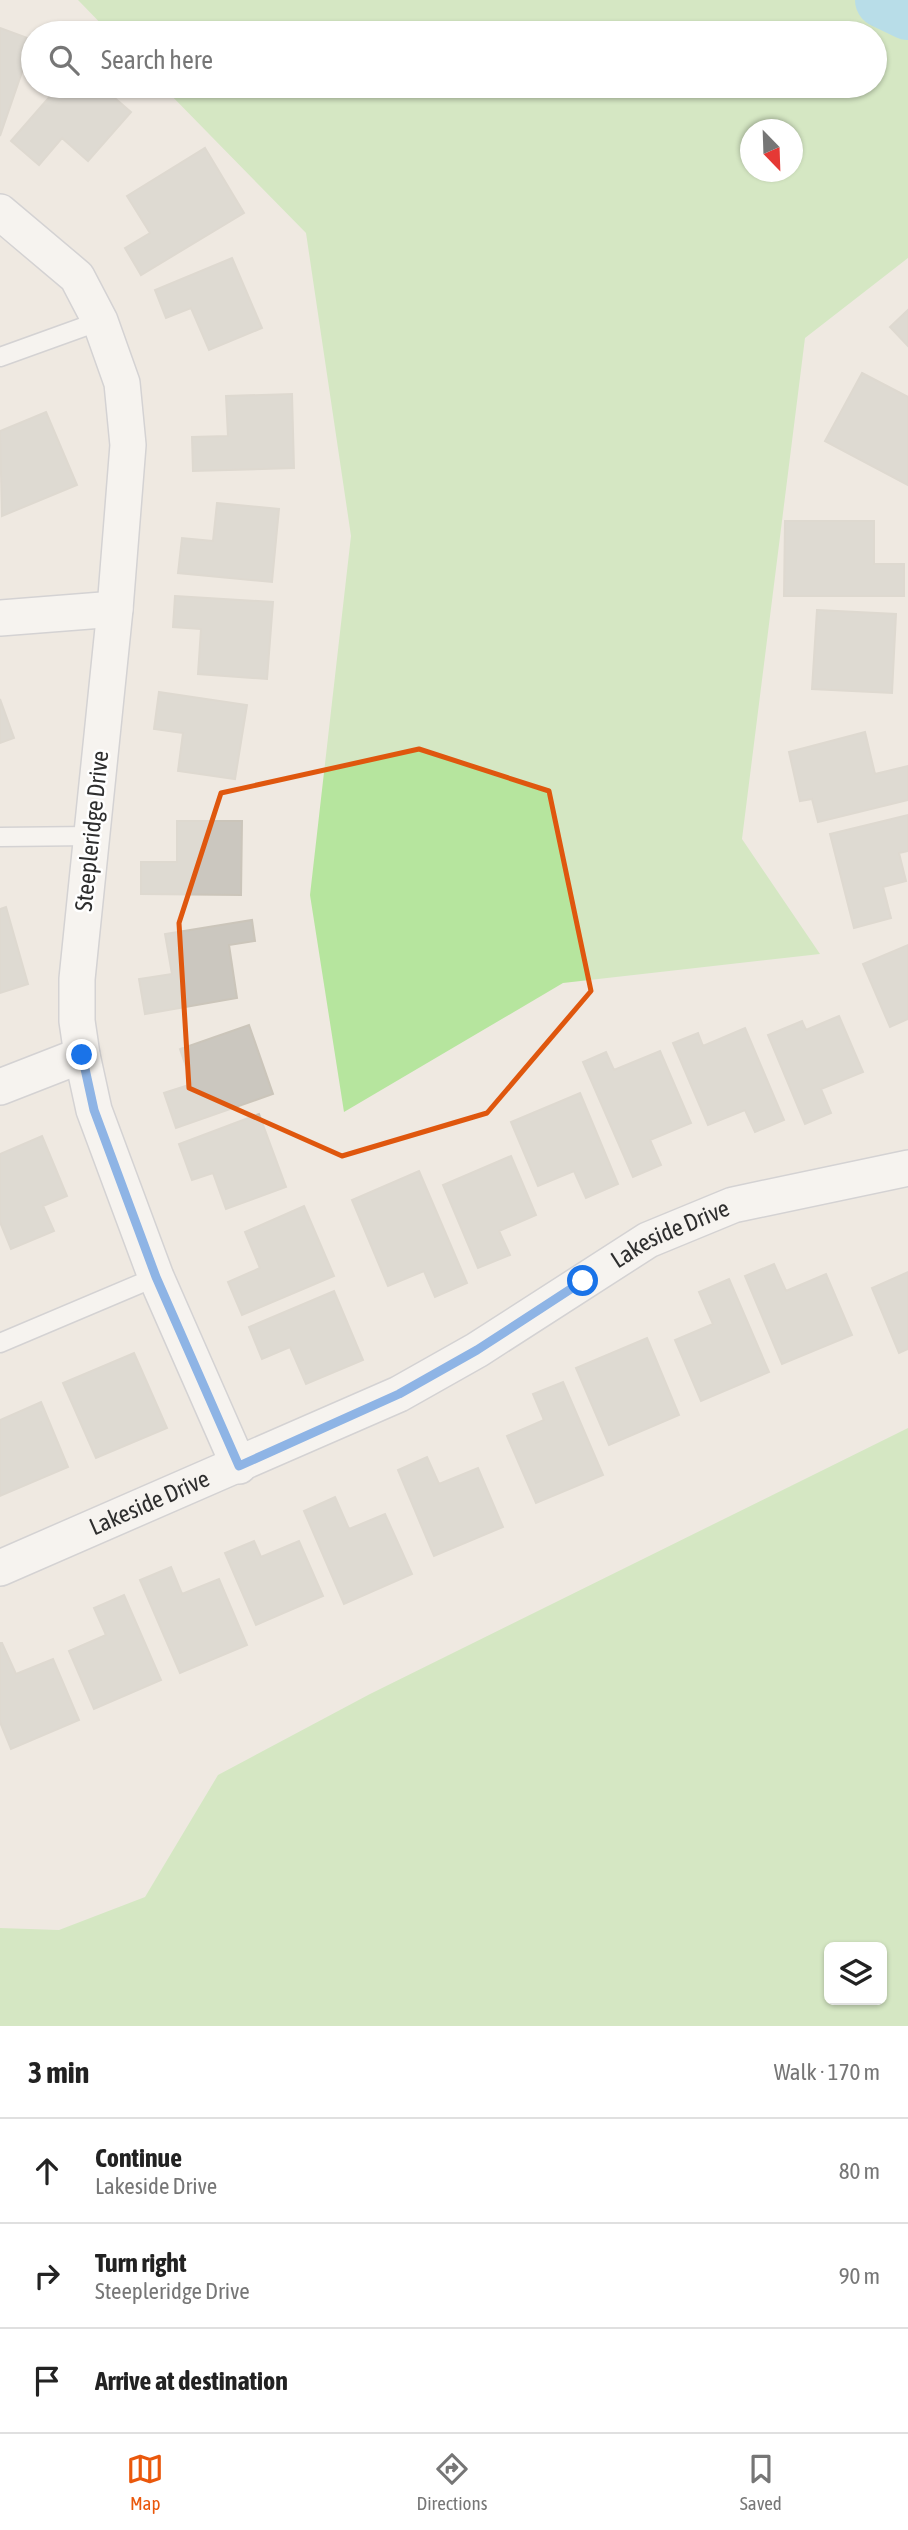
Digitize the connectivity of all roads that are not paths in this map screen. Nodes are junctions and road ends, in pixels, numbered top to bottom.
1 (0, 212) edge
2 (100, 321) junction
3 (0, 357) edge
4 (115, 609) junction
5 (0, 618) edge
6 (92, 836) junction
7 (0, 837) edge
8 (82, 1055) junction
9 (0, 1087) edge
10 (908, 1168) edge
11 (156, 1277) junction
12 (0, 1343) edge
13 (239, 1466) junction
14 (0, 1569) edge

1 - 2 street, Steepleridge Drive
2 - 3 lane
2 - 4 street, Steepleridge Drive
4 - 5 street
4 - 6 street, Steepleridge Drive
6 - 7 lane
6 - 8 street, Steepleridge Drive
8 - 9 street
8 - 11 street, Steepleridge Drive
10 - 13 street, Lakeside Drive
11 - 12 lane
11 - 13 street, Steepleridge Drive
13 - 14 street, Lakeside Drive

